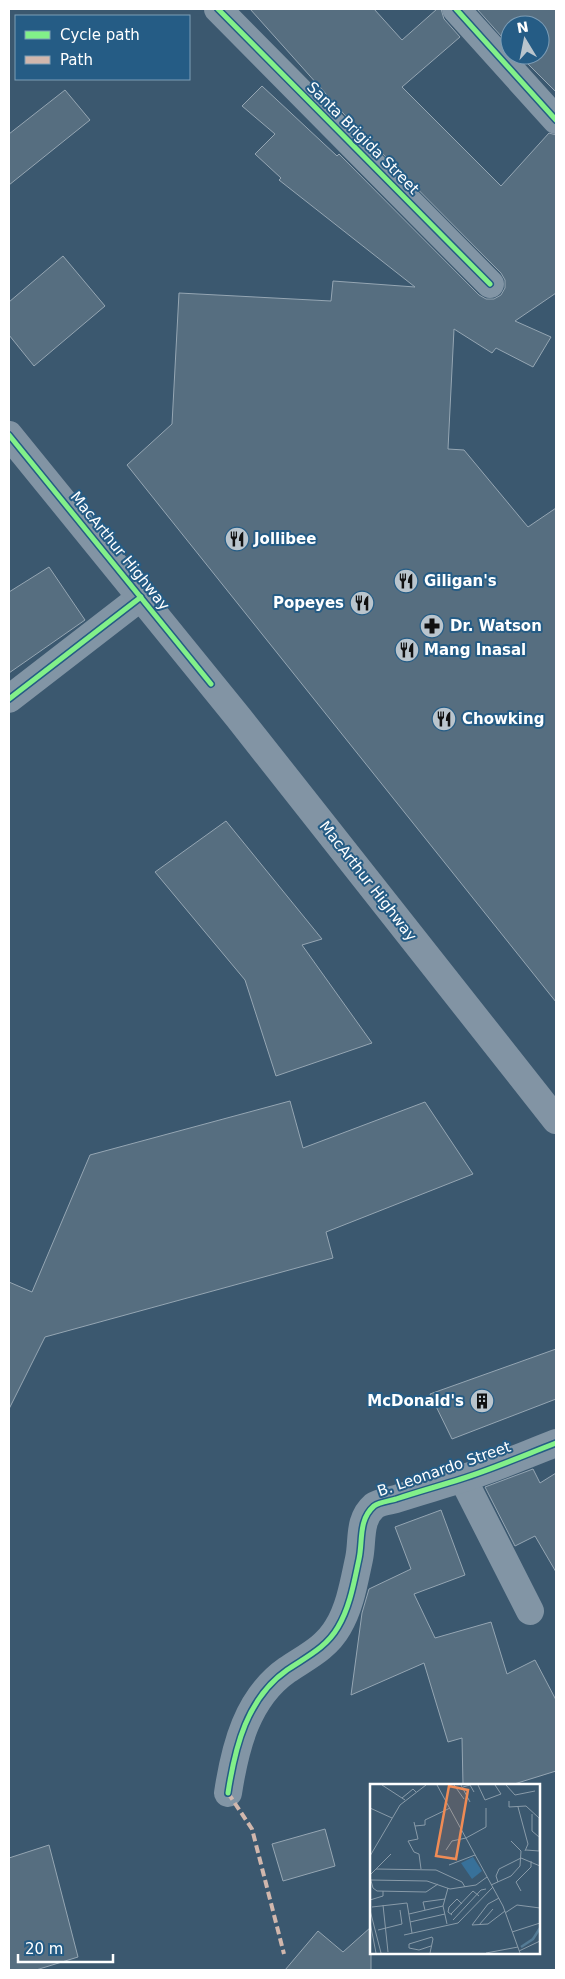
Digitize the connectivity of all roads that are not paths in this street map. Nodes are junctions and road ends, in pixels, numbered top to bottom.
1 (218, 9) edge
2 (456, 9) edge
3 (556, 120) edge
4 (490, 284) dead end
5 (9, 435) edge
6 (141, 597) junction
7 (9, 699) edge
8 (556, 1120) edge
9 (556, 1443) edge
10 (463, 1479) junction
11 (530, 1611) dead end
12 (228, 1793) dead end

1 - 4 street, Santa Brigida Street
2 - 3 street
5 - 6 highway, MacArthur Highway
6 - 7 street
6 - 8 highway, MacArthur Highway
9 - 10 street, B. Leonardo Street
10 - 11 street
10 - 12 street, B. Leonardo Street

